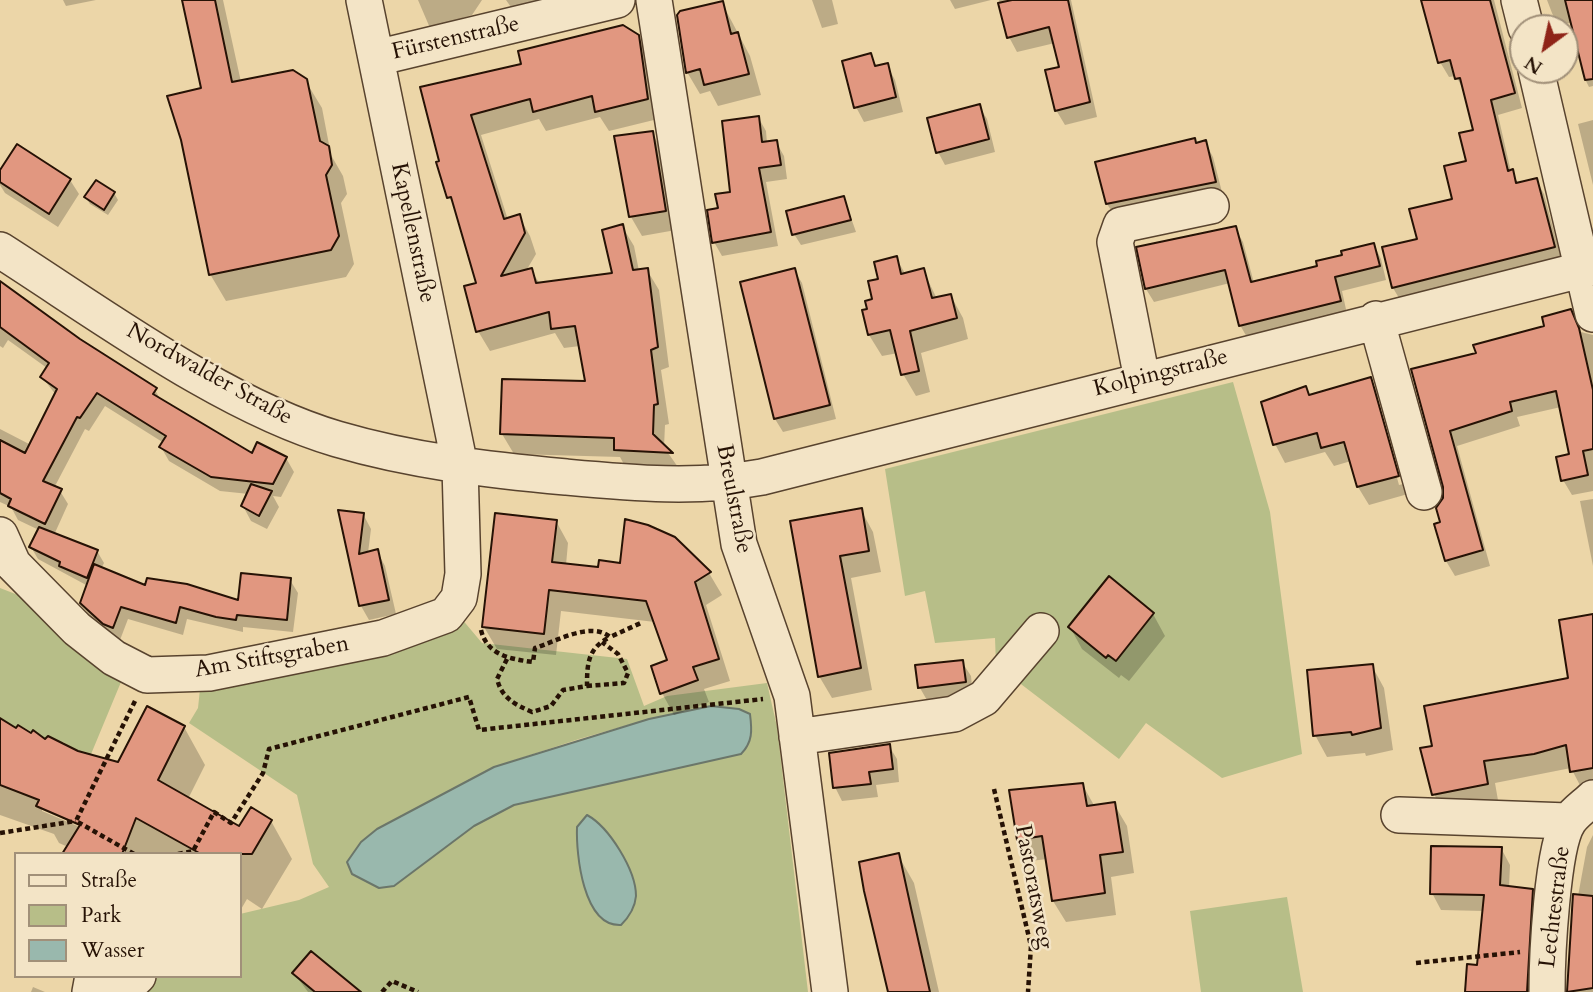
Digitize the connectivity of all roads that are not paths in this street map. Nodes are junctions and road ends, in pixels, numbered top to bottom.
1 (364, 0) edge
2 (617, 0) edge
3 (654, 0) edge
4 (376, 58) junction
5 (1540, 84) edge
6 (1211, 206) dead end
7 (0, 250) edge
8 (1588, 268) edge
9 (1593, 314) edge
10 (1376, 319) junction
11 (1142, 379) junction
12 (460, 466) junction
13 (728, 483) junction
14 (1424, 492) dead end
15 (4, 553) edge
16 (1041, 631) dead end
17 (797, 737) junction
18 (1581, 810) edge
19 (1399, 815) dead end
20 (136, 978) edge
21 (121, 992) edge
22 (830, 992) edge
23 (1547, 992) edge

1 - 4 street, Kapellenstraße
2 - 4 street, Fürstenstraße
3 - 13 street, Breulstraße
4 - 12 street, Kapellenstraße
5 - 8 street
6 - 11 street
7 - 12 street, Nordwalder Straße
8 - 9 street
8 - 10 street, Kolpingstraße
10 - 11 street, Kolpingstraße
10 - 14 street
11 - 13 street, Kolpingstraße
12 - 13 street, Nordwalder Straße
12 - 15 street, Am Stiftsgraben
13 - 17 street, Breulstraße
16 - 17 street
17 - 22 street, Breulstraße
18 - 19 street, Lechtestraße
18 - 23 street, Lechtestraße
20 - 21 street

